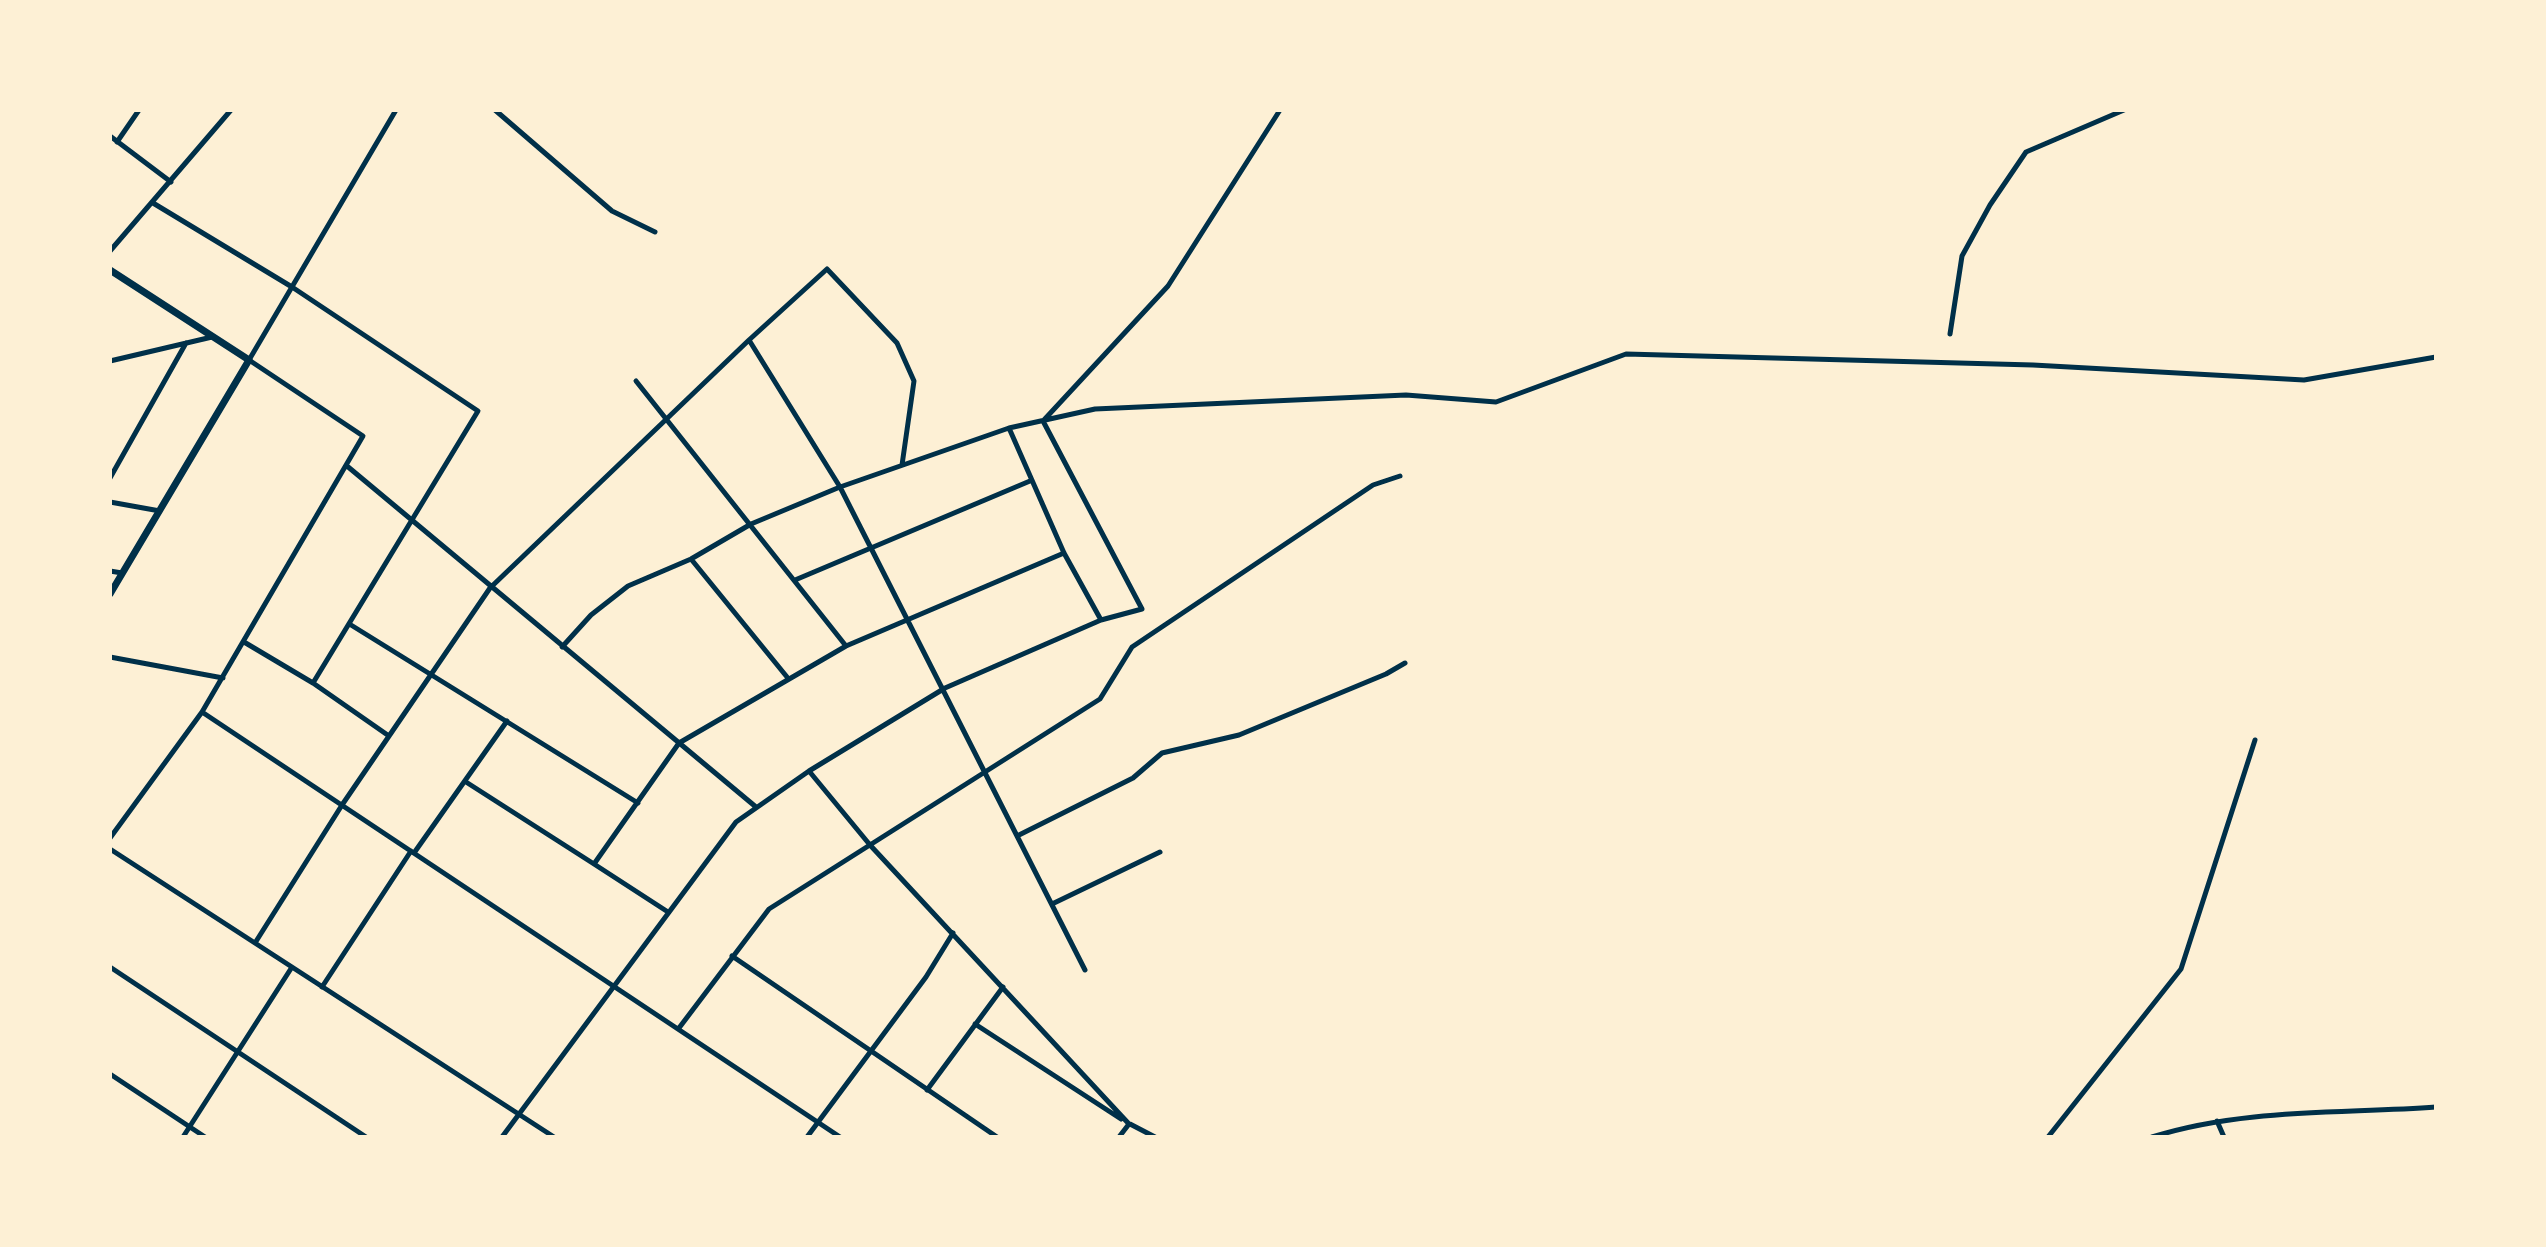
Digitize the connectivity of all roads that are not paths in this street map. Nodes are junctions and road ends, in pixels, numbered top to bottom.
1 (139, 110) edge
2 (231, 110) edge
3 (396, 110) edge
4 (495, 110) edge
5 (1280, 110) edge
6 (2124, 110) edge
7 (110, 136) edge
8 (117, 142) junction
9 (171, 182) junction
10 (153, 203) junction
11 (655, 232) dead end
12 (110, 251) edge
13 (110, 270) edge
14 (292, 287) junction
15 (1950, 334) dead end
16 (212, 337) junction
17 (749, 340) junction
18 (186, 343) junction
19 (2436, 357) edge
20 (249, 360) junction
21 (110, 361) edge
22 (636, 381) dead end
23 (666, 419) junction
24 (1043, 421) junction
25 (1009, 428) junction
26 (902, 465) junction
27 (347, 466) junction
28 (1400, 476) dead end
29 (110, 478) edge
30 (1030, 481) junction
31 (840, 487) junction
32 (110, 502) edge
33 (160, 511) junction
34 (412, 522) junction
35 (751, 524) junction
36 (870, 546) junction
37 (1064, 553) junction
38 (691, 559) junction
39 (110, 571) edge
40 (123, 573) junction
41 (795, 580) junction
42 (490, 588) junction
43 (110, 594) edge
44 (908, 620) junction
45 (1101, 620) junction
46 (351, 625) junction
47 (244, 642) junction
48 (846, 646) junction
49 (562, 647) junction
50 (110, 657) edge
51 (1405, 663) dead end
52 (431, 675) junction
53 (787, 677) junction
54 (223, 678) junction
55 (313, 683) junction
56 (945, 688) junction
57 (202, 712) junction
58 (507, 721) junction
59 (389, 736) junction
60 (2255, 740) dead end
61 (679, 743) junction
62 (809, 771) junction
63 (985, 772) junction
64 (466, 782) junction
65 (638, 803) junction
66 (342, 805) junction
67 (756, 807) junction
68 (1017, 836) junction
69 (110, 838) edge
70 (870, 845) junction
71 (110, 849) edge
72 (413, 852) junction
73 (1160, 852) dead end
74 (594, 864) junction
75 (1052, 904) junction
76 (668, 912) junction
77 (953, 933) junction
78 (255, 943) junction
79 (732, 956) junction
80 (110, 967) edge
81 (292, 967) junction
82 (1085, 970) dead end
83 (614, 986) junction
84 (322, 987) junction
85 (1003, 987) junction
86 (975, 1024) junction
87 (679, 1028) junction
88 (237, 1051) junction
89 (870, 1052) junction
90 (110, 1074) edge
91 (927, 1090) junction
92 (2436, 1107) edge
93 (519, 1115) junction
94 (2217, 1121) junction
95 (818, 1122) junction
96 (1129, 1124) junction
97 (189, 1127) junction
98 (183, 1137) edge
99 (205, 1137) edge
100 (366, 1137) edge
101 (502, 1137) edge
102 (554, 1137) edge
103 (807, 1137) edge
104 (840, 1137) edge
105 (997, 1137) edge
106 (1119, 1137) edge
107 (1155, 1137) edge
108 (2048, 1137) edge
109 (2152, 1137) edge
110 (2224, 1137) edge

1 - 8 street
2 - 9 street
3 - 14 street
4 - 11 street
5 - 24 street
6 - 15 street
7 - 8 street
8 - 9 street
9 - 10 street
10 - 12 street
10 - 14 street
13 - 16 street
14 - 20 street
14 - 34 street
16 - 18 street
16 - 20 street
17 - 23 street
17 - 26 street
17 - 31 street
18 - 21 street
18 - 29 street
19 - 24 street
20 - 27 street
20 - 33 street
22 - 23 street
23 - 35 street
23 - 42 street
24 - 25 street
24 - 45 street
25 - 26 street
25 - 30 street
26 - 31 street
27 - 34 street
27 - 47 street
28 - 63 street
30 - 36 street
30 - 37 street
31 - 35 street
31 - 36 street
32 - 33 street
33 - 40 street
34 - 42 street
34 - 46 street
35 - 38 street
35 - 41 street
36 - 41 street
36 - 44 street
37 - 44 street
37 - 45 street
38 - 49 street
38 - 53 street
39 - 40 street
40 - 43 street
41 - 48 street
42 - 49 street
42 - 52 street
44 - 48 street
44 - 56 street
45 - 56 street
46 - 52 street
46 - 55 street
47 - 54 street
47 - 55 street
48 - 53 street
49 - 61 street
50 - 54 street
51 - 68 street
52 - 58 street
52 - 59 street
53 - 61 street
54 - 57 street
55 - 59 street
56 - 62 street
56 - 63 street
57 - 66 street
57 - 69 street
58 - 64 street
58 - 65 street
59 - 66 street
60 - 108 street
61 - 65 street
61 - 67 street
62 - 67 street
62 - 70 street
63 - 68 street
63 - 70 street
64 - 72 street
64 - 74 street
65 - 74 street
66 - 72 street
66 - 78 street
67 - 76 street
68 - 75 street
70 - 77 street
70 - 79 street
71 - 78 street
72 - 83 street
72 - 84 street
73 - 75 street
74 - 76 street
75 - 82 street
76 - 83 street
77 - 85 street
77 - 89 street
78 - 81 street
79 - 87 street
79 - 89 street
80 - 88 street
81 - 84 street
81 - 88 street
83 - 87 street
83 - 93 street
84 - 93 street
85 - 86 street
85 - 96 street
86 - 91 street
86 - 96 street
87 - 95 street
88 - 97 street
88 - 100 street
89 - 91 street
89 - 95 street
90 - 97 street
91 - 105 street
92 - 94 street
93 - 101 street
93 - 102 street
94 - 109 street
94 - 110 street
95 - 103 street
95 - 104 street
96 - 106 street
96 - 107 street
97 - 98 street
97 - 99 street

